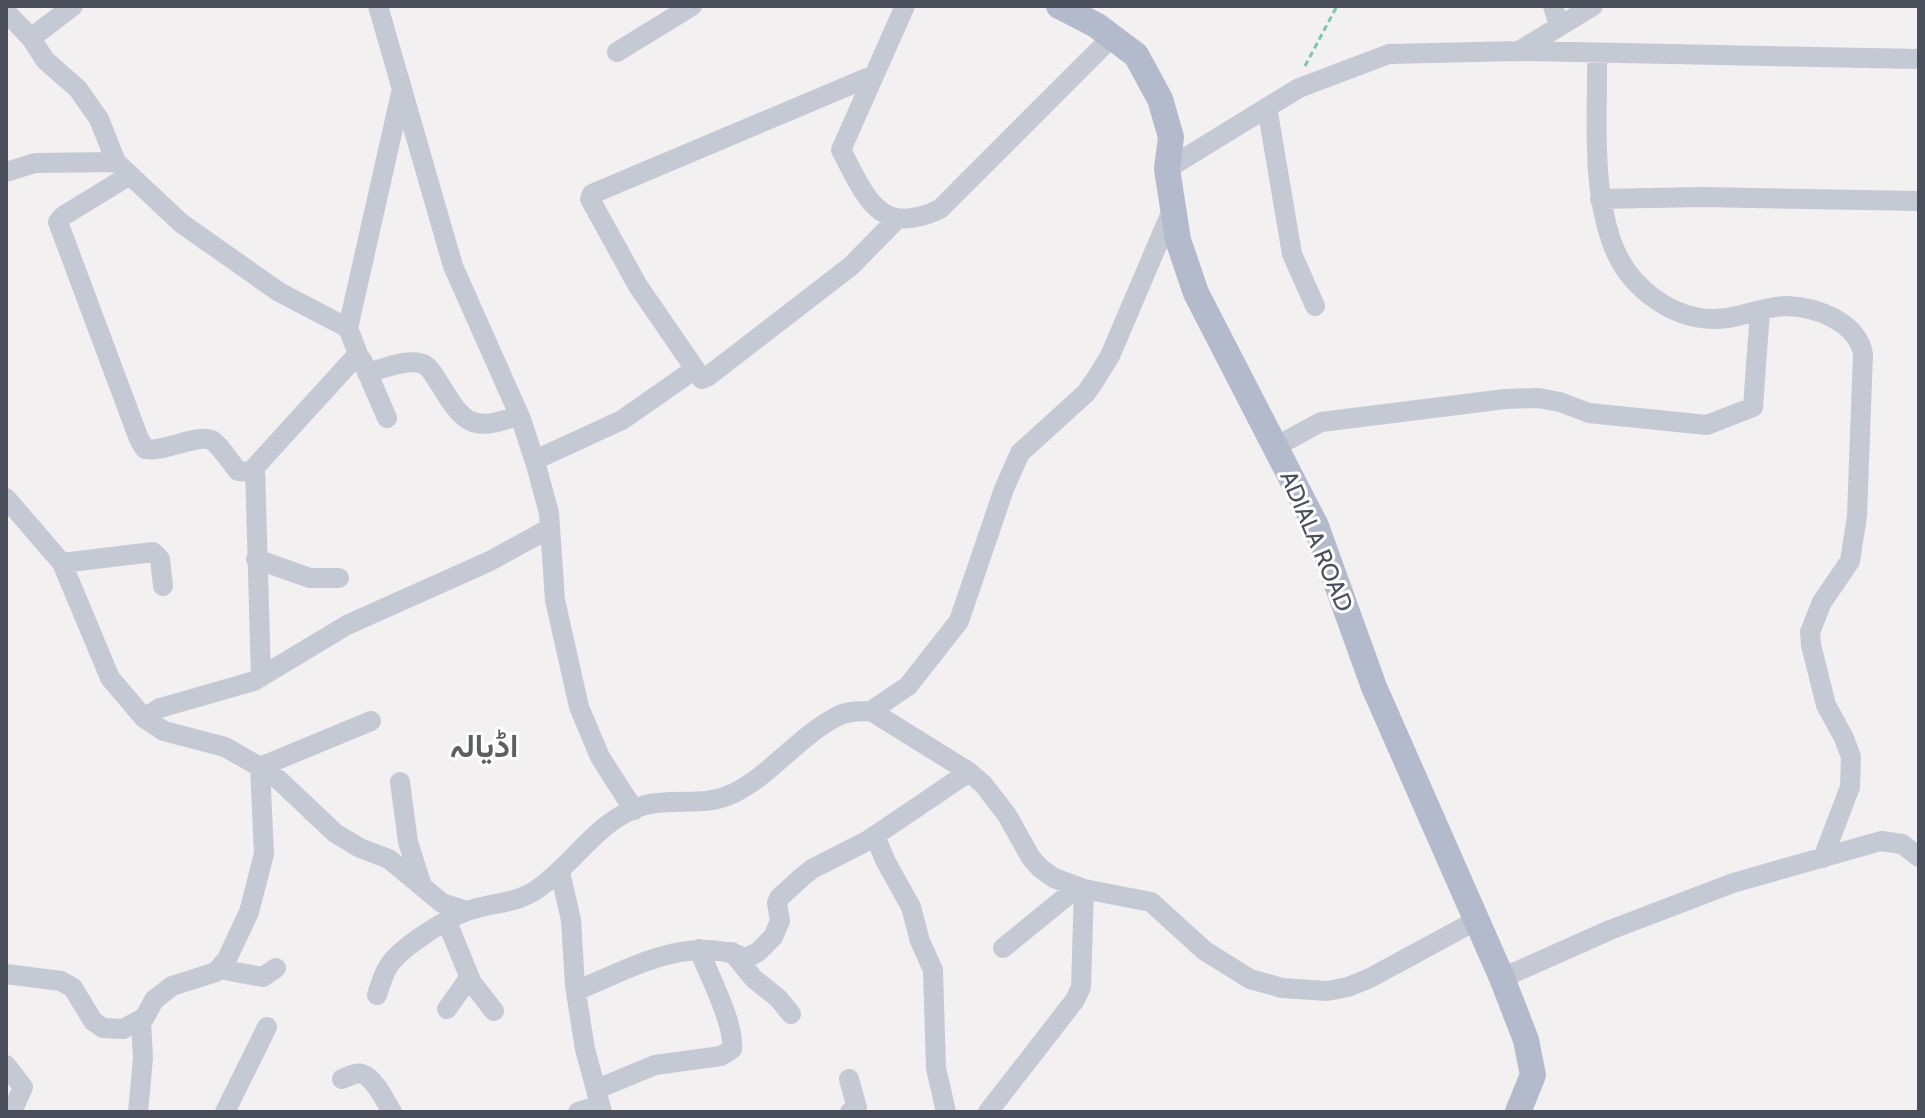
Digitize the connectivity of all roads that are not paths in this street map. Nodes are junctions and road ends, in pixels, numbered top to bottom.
1 (73, 6) edge
2 (378, 6) edge
3 (692, 6) edge
4 (905, 6) edge
5 (1059, 6) edge
6 (1593, 6) edge
7 (1556, 16) edge
8 (9, 17) edge
9 (1112, 37) junction
10 (31, 38) junction
11 (1519, 51) junction
12 (617, 52) dead end
13 (1597, 53) junction
14 (1919, 59) edge
15 (874, 75) junction
16 (401, 93) junction
17 (1267, 107) junction
18 (123, 168) junction
19 (1167, 169) junction
20 (6, 172) edge
21 (1600, 199) junction
22 (1919, 201) edge
23 (1173, 208) junction
24 (896, 220) junction
25 (1315, 306) dead end
26 (1760, 311) junction
27 (348, 328) junction
28 (358, 354) junction
29 (695, 369) junction
30 (367, 373) junction
31 (519, 415) junction
32 (387, 418) dead end
33 (1275, 447) junction
34 (535, 460) junction
35 (255, 472) junction
36 (6, 498) edge
37 (550, 528) junction
38 (256, 559) junction
39 (62, 563) junction
40 (339, 578) dead end
41 (163, 586) dead end
42 (261, 677) junction
43 (871, 711) junction
44 (144, 718) junction
45 (371, 721) dead end
46 (260, 767) junction
47 (969, 772) junction
48 (400, 782) dead end
49 (634, 810) junction
50 (875, 836) junction
51 (1919, 857) edge
52 (1823, 858) junction
53 (560, 872) junction
54 (423, 888) junction
55 (1081, 888) junction
56 (467, 911) junction
57 (1477, 920) junction
58 (447, 922) junction
59 (1003, 948) dead end
60 (699, 949) junction
61 (732, 952) junction
62 (276, 968) dead end
63 (219, 969) junction
64 (6, 974) edge
65 (469, 978) junction
66 (1502, 978) junction
67 (576, 991) junction
68 (377, 995) dead end
69 (447, 1009) dead end
70 (494, 1011) dead end
71 (791, 1014) dead end
72 (141, 1021) junction
73 (267, 1027) dead end
74 (6, 1065) edge
75 (342, 1079) dead end
76 (849, 1079) dead end
77 (600, 1102) edge
78 (12, 1112) edge
79 (138, 1112) edge
80 (225, 1112) edge
81 (392, 1112) edge
82 (578, 1112) edge
83 (850, 1112) edge
84 (946, 1112) edge
85 (988, 1112) edge
86 (1518, 1112) edge

1 - 10 street
2 - 16 street
3 - 12 street
4 - 15 street
5 - 9 main road, ADIALA ROAD
6 - 7 street
7 - 11 street
8 - 10 street
9 - 19 main road, ADIALA ROAD
9 - 24 street
10 - 18 street
11 - 13 street
11 - 17 street
13 - 14 street
13 - 21 street
15 - 24 street
15 - 29 street
16 - 27 street
16 - 31 street
17 - 19 street
17 - 25 street
18 - 20 street
18 - 27 street
18 - 35 street
19 - 23 main road, ADIALA ROAD
21 - 22 street
21 - 26 street
23 - 33 main road, ADIALA ROAD
23 - 43 street
24 - 29 street
26 - 33 street
26 - 52 street
27 - 28 street
28 - 30 street
28 - 35 street
29 - 34 street
30 - 31 street
30 - 32 street
31 - 34 street
33 - 57 main road, ADIALA ROAD
34 - 37 street
35 - 38 street
36 - 39 street
37 - 42 street
37 - 49 street
38 - 40 street
38 - 42 street
39 - 41 street
39 - 44 street
42 - 44 street
43 - 47 street
43 - 49 street
44 - 46 street
45 - 46 street
46 - 54 street
46 - 63 street
47 - 50 street
47 - 55 street
48 - 54 street
49 - 53 street
50 - 61 street
50 - 84 street
51 - 52 street
52 - 66 street
53 - 56 street
53 - 67 street
54 - 56 street
55 - 57 street
55 - 59 street
55 - 85 street
56 - 58 street
57 - 66 main road, ADIALA ROAD
58 - 65 street
58 - 68 street
60 - 61 street
60 - 67 street
60 - 77 street
61 - 71 street
62 - 63 street
63 - 72 street
64 - 72 street
65 - 69 street
65 - 70 street
66 - 86 main road, ADIALA ROAD
67 - 77 street
72 - 79 street
73 - 80 street
74 - 78 street
75 - 81 street
76 - 83 street
77 - 82 street

